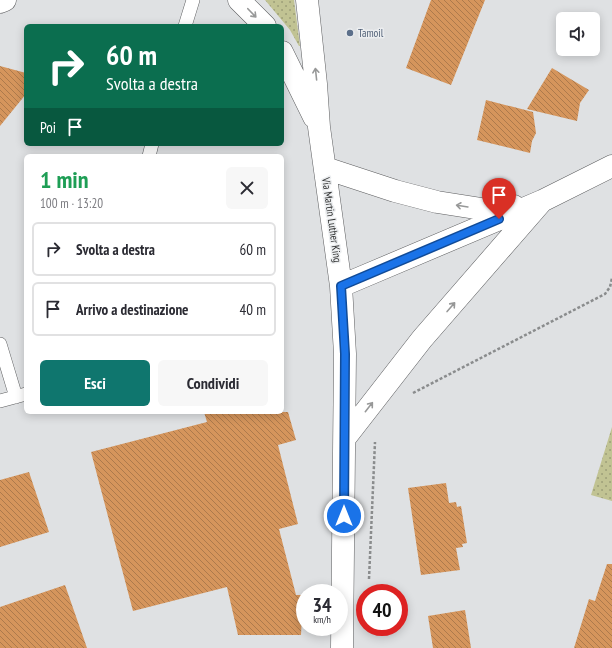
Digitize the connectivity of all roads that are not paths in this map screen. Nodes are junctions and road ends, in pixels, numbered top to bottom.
1 (5, 0) edge
2 (192, 0) edge
3 (239, 0) edge
4 (307, 0) edge
5 (0, 2) edge
6 (186, 24) edge
7 (263, 24) edge
8 (284, 56) edge
9 (319, 127) junction
10 (612, 166) edge
11 (325, 168) junction
12 (542, 201) junction
13 (341, 286) junction
14 (0, 344) edge
15 (21, 395) edge
16 (0, 401) edge
17 (345, 438) junction
18 (342, 648) edge

1 - 5 street
2 - 6 lane
3 -> 7 street
9 -> 4 street
8 - 9 street
9 - 11 street, Via Martin Luther King
10 - 12 street
12 -> 11 street
11 - 13 street, Via Martin Luther King
12 - 13 street
17 -> 12 street
13 - 17 street, Via Martin Luther King
14 - 15 lane
15 - 16 lane
17 - 18 street, Via Martin Luther King

